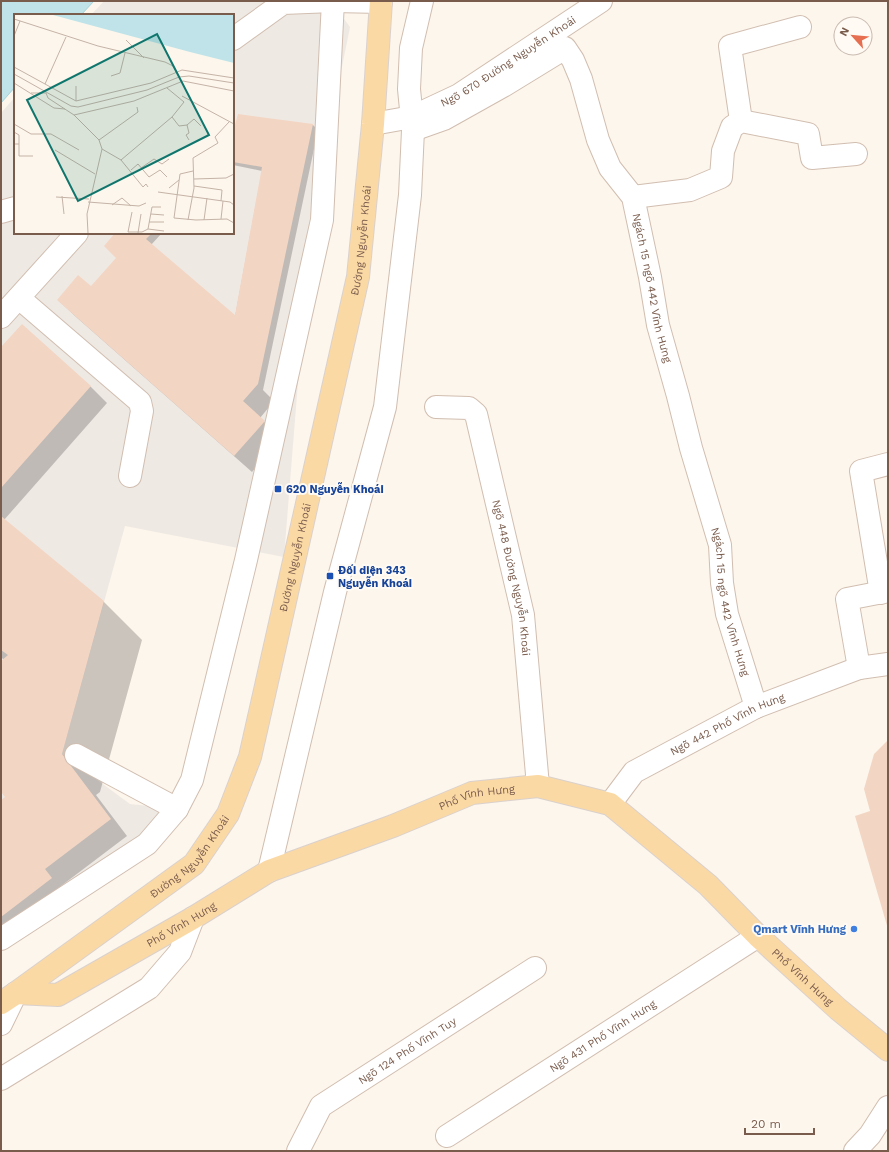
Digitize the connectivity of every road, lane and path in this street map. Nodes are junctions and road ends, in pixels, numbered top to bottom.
1 (333, 1) edge
2 (422, 1) edge
3 (601, 1) edge
4 (381, 2) edge
5 (800, 27) dead end
6 (234, 38) edge
7 (741, 121) junction
8 (413, 123) junction
9 (373, 124) junction
10 (856, 154) dead end
11 (633, 197) junction
12 (14, 208) edge
13 (1, 212) edge
14 (76, 234) edge
15 (19, 298) junction
16 (1, 317) edge
17 (436, 407) dead end
18 (888, 464) edge
19 (130, 476) dead end
20 (885, 592) edge
21 (888, 664) edge
22 (860, 668) junction
23 (756, 708) junction
24 (76, 755) dead end
25 (538, 786) junction
26 (610, 804) junction
27 (178, 809) junction
28 (269, 871) junction
29 (193, 918) junction
30 (758, 936) junction
31 (1, 940) edge
32 (535, 968) dead end
33 (9, 998) edge
34 (1, 1024) edge
35 (888, 1050) edge
36 (1, 1079) edge
37 (888, 1107) edge
38 (447, 1136) dead end
39 (298, 1151) edge
40 (855, 1151) edge

1 - 4 street
1 - 6 street
1 - 27 street
2 - 8 street
3 - 8 street, Ngõ 670 Đường Nguyễn Khoái
4 - 9 main road, Đường Nguyễn Khoái
5 - 7 street
7 - 10 street
7 - 11 street
8 - 9 street
8 - 11 street, Ngách 15 ngõ 442 Vĩnh Hưng
8 - 28 street
9 - 33 main road, Đường Nguyễn Khoái
11 - 23 street, Ngách 15 ngõ 442 Vĩnh Hưng
12 - 13 street
14 - 15 street
15 - 16 street
15 - 19 street
17 - 25 street, Ngõ 448 Đường Nguyễn Khoái
18 - 20 street
20 - 22 street
21 - 22 street, Ngõ 442 Phố Vĩnh Hưng
22 - 23 street, Ngõ 442 Phố Vĩnh Hưng
23 - 26 street, Ngõ 442 Phố Vĩnh Hưng
24 - 27 street
25 - 26 main road, Phố Vĩnh Hưng
25 - 28 main road, Phố Vĩnh Hưng
26 - 30 main road, Phố Vĩnh Hưng
27 - 31 street
28 - 29 main road, Phố Vĩnh Hưng
29 - 33 main road, Phố Vĩnh Hưng
29 - 36 street
30 - 35 main road, Phố Vĩnh Hưng
30 - 38 street, Ngõ 431 Phố Vĩnh Hưng
32 - 39 street, Ngõ 124 Phố Vĩnh Tuy
33 - 34 street
37 - 40 street

